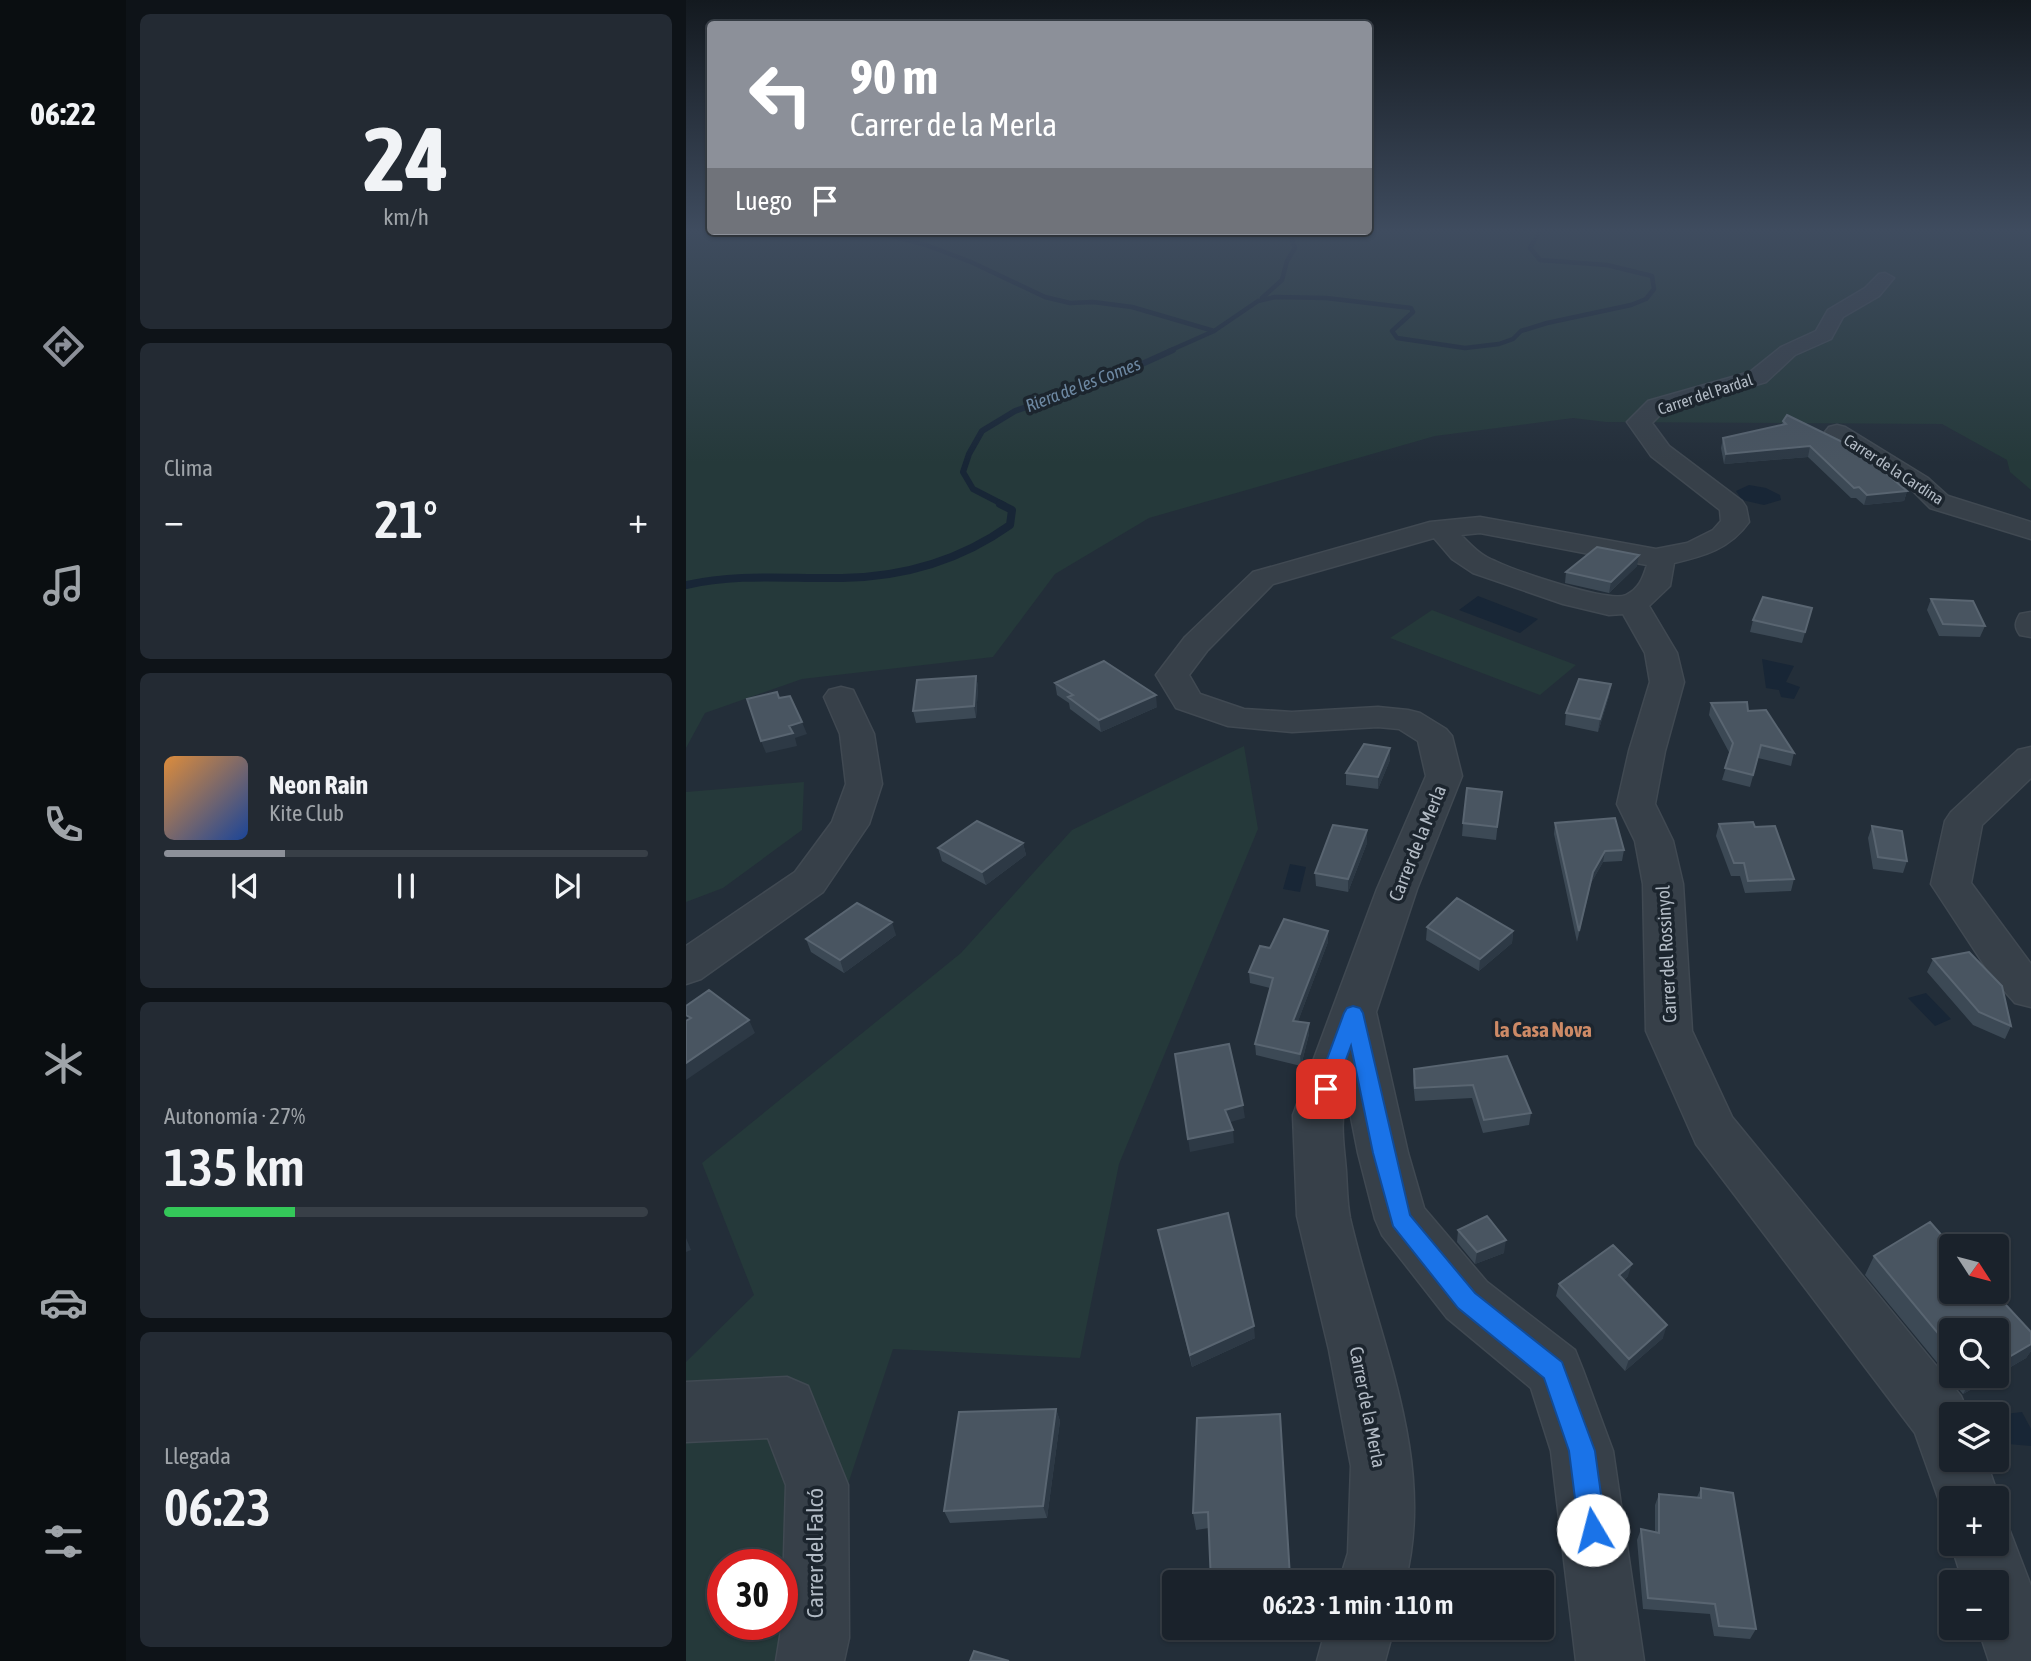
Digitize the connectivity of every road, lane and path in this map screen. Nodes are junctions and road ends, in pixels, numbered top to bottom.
1 (1848, 307) edge
2 (1837, 432) dead end
3 (1440, 528) junction
4 (2031, 531) edge
5 (1658, 562) junction
6 (1633, 604) junction
7 (2031, 621) edge
8 (2031, 628) edge
9 (841, 697) dead end
10 (2031, 758) edge
11 (686, 968) edge
12 (2031, 991) edge
13 (1353, 1013) junction
14 (686, 1412) edge
15 (1939, 1416) edge
16 (1375, 1570) edge
17 (2009, 1619) edge
18 (1357, 1640) edge
19 (810, 1661) edge
20 (1351, 1661) edge
21 (1611, 1661) edge
22 (2023, 1661) edge

1 - 5 street, Carrer del Pardal
2 - 4 street, Carrer de la Cardina
3 - 5 street, Carrer de la Merla
3 - 6 street
3 - 13 street, Carrer de la Merla
5 - 6 street
6 - 15 street, Carrer del Rossinyol
7 - 8 street
9 - 11 street
10 - 12 street
13 - 16 street, Carrer de la Merla
13 - 21 street
14 - 19 street, Carrer del Falcó
17 - 22 street
18 - 20 street

